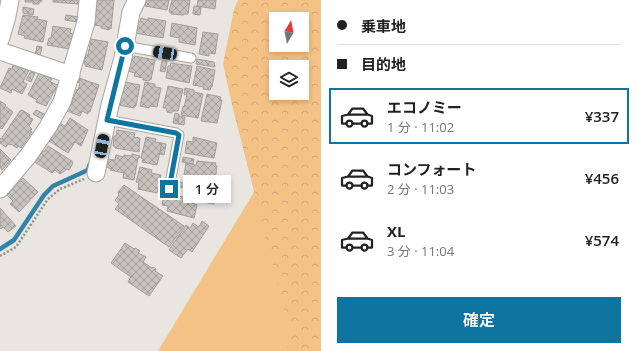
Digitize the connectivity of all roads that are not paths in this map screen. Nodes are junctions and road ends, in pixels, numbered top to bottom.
1 (10, 0) edge
2 (88, 0) edge
3 (137, 0) edge
4 (0, 40) edge
5 (125, 46) junction
6 (0, 51) edge
7 (191, 58) dead end
8 (71, 75) junction
9 (107, 120) junction
10 (96, 173) road end
11 (0, 189) edge
12 (169, 189) dead end

1 - 4 street
2 - 8 street
3 - 5 street
5 - 7 lane
5 - 9 street
6 - 8 street
8 - 11 street
9 - 10 street
9 - 12 lane

